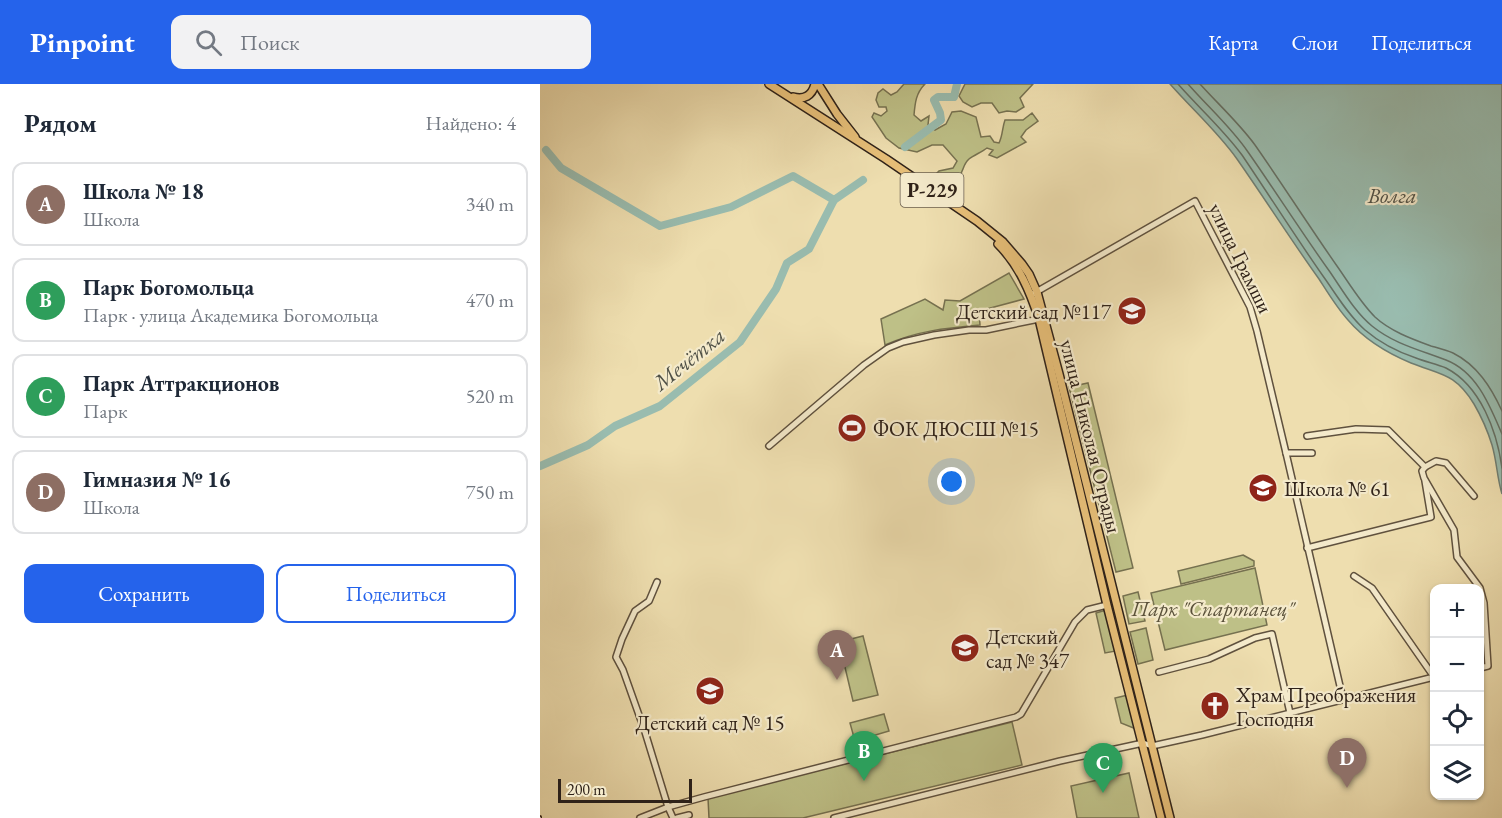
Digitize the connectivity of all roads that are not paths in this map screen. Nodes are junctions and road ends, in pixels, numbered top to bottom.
1 (769, 84) edge
2 (817, 84) edge
3 (790, 97) junction
4 (859, 141) junction
5 (1034, 293) junction
6 (1039, 319) junction
7 (1307, 436) dead end
8 (769, 446) dead end
9 (1286, 453) junction
10 (1312, 453) dead end
11 (1425, 467) junction
12 (1424, 478) junction
13 (1474, 496) dead end
14 (1307, 548) junction
15 (1354, 576) dead end
16 (657, 582) dead end
17 (1107, 604) junction
18 (1484, 667) edge
19 (1430, 671) edge
20 (1159, 672) dead end
21 (1430, 678) edge
22 (1343, 699) junction
23 (1290, 713) junction
24 (1143, 742) junction
25 (1152, 746) junction
26 (668, 807) junction
27 (689, 815) dead end
28 (640, 818) edge
29 (675, 818) edge
30 (834, 818) edge
31 (1161, 818) edge
32 (1170, 818) edge

1 - 3 main road
2 - 3 main road
2 - 4 main road, улица Николая Отрады / Р-229
3 - 4 main road
4 - 5 main road, улица Николая Отрады / Р-229
4 - 5 main road, улица Николая Отрады / Р-229
5 - 6 main road, улица Николая Отрады
5 - 9 street, улица Грамши
5 - 25 main road, улица Николая Отрады
6 - 8 street
6 - 17 main road, улица Николая Отрады
7 - 11 street
9 - 10 street
9 - 14 street, улица Грамши
11 - 12 street
11 - 13 street
12 - 14 street
12 - 18 street
14 - 22 street, улица Грамши
15 - 19 street
16 - 26 street
17 - 24 main road, улица Николая Отрады
17 - 26 street
20 - 23 street
21 - 22 street
22 - 23 street
23 - 25 street
24 - 25 street
24 - 30 street
24 - 31 main road, улица Николая Отрады
25 - 32 main road, улица Николая Отрады
26 - 28 street
26 - 29 street
27 - 29 street

